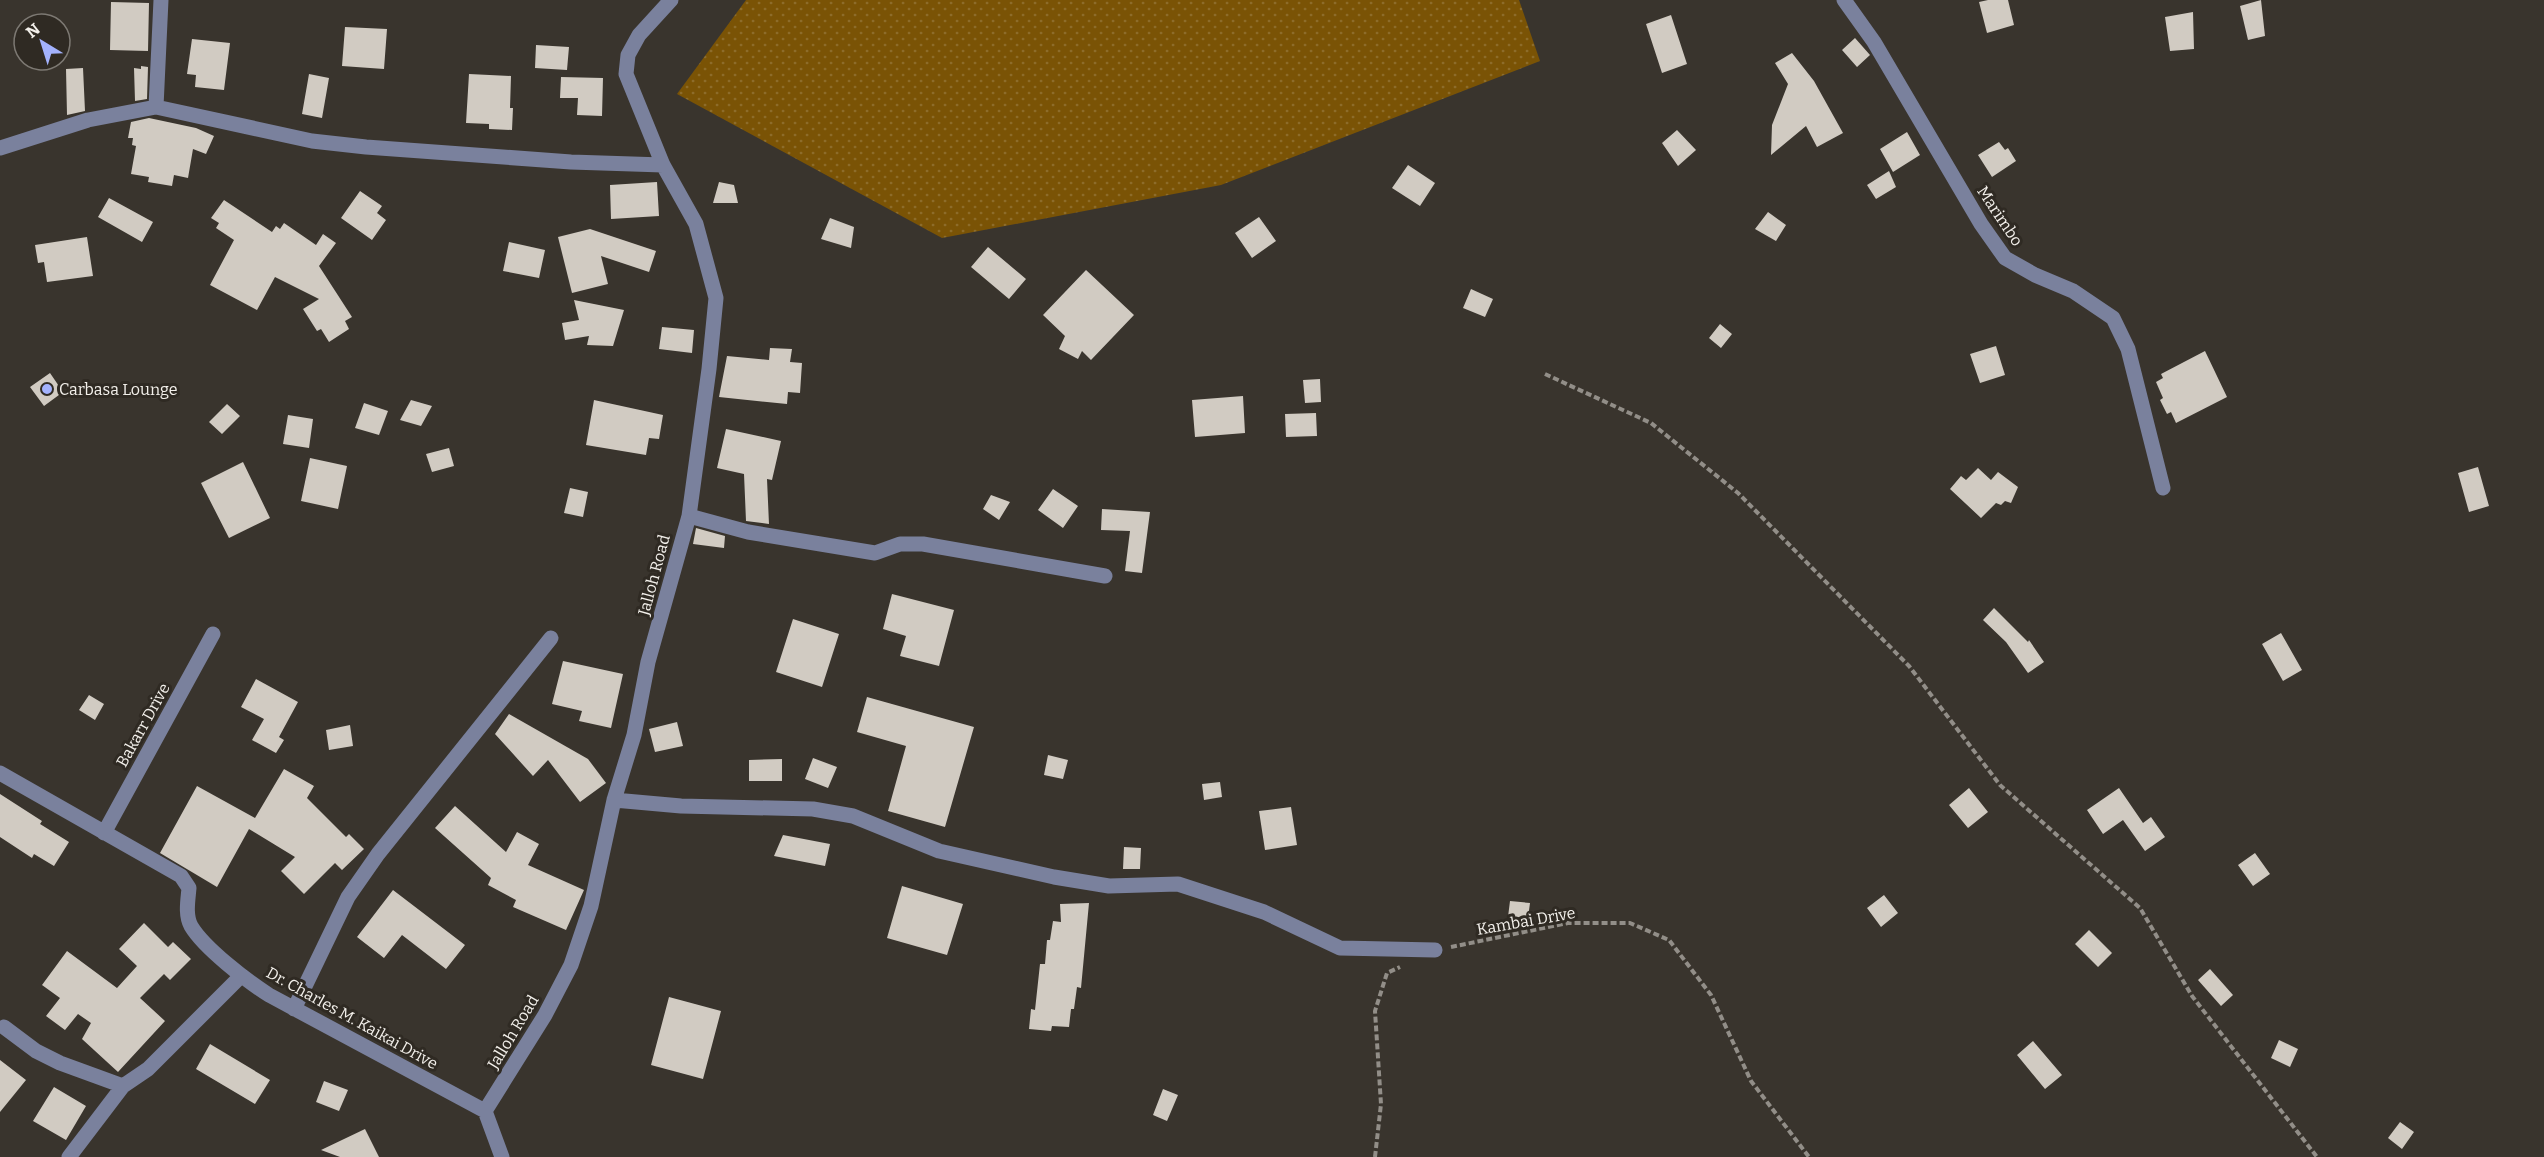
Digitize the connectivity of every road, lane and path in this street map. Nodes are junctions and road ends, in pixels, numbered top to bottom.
1 (161, 0) edge
2 (671, 0) edge
3 (1844, 0) edge
4 (156, 107) junction
5 (0, 148) edge
6 (663, 165) junction
7 (1545, 374) dead end
8 (2163, 488) dead end
9 (688, 516) junction
10 (1105, 576) dead end
11 (213, 634) dead end
12 (551, 638) dead end
13 (0, 773) edge
14 (614, 800) junction
15 (105, 833) junction
16 (1435, 950) joint
17 (1406, 964) dead end
18 (241, 976) junction
19 (294, 1009) junction
20 (4, 1027) dead end
21 (123, 1086) junction
22 (485, 1111) junction
23 (69, 1157) edge
24 (502, 1157) edge
25 (1376, 1157) edge
26 (1809, 1157) edge
27 (2317, 1157) edge

1 - 4 street
2 - 6 street, Jalloh Road
3 - 8 street, Marimbo
4 - 5 street
4 - 6 street
6 - 9 street, Jalloh Road
7 - 27 path
9 - 10 street
9 - 14 street, Jalloh Road
11 - 15 street, Bakarr Drive
12 - 19 street
13 - 15 street, Dr. Charles M. Kaikai Drive
14 - 16 street
14 - 22 street, Jalloh Road
15 - 18 street, Dr. Charles M. Kaikai Drive
16 - 26 path, Kambai Drive
17 - 25 path
18 - 19 street, Dr. Charles M. Kaikai Drive
18 - 21 street
19 - 22 street, Dr. Charles M. Kaikai Drive
20 - 21 street
21 - 23 street
22 - 24 street

